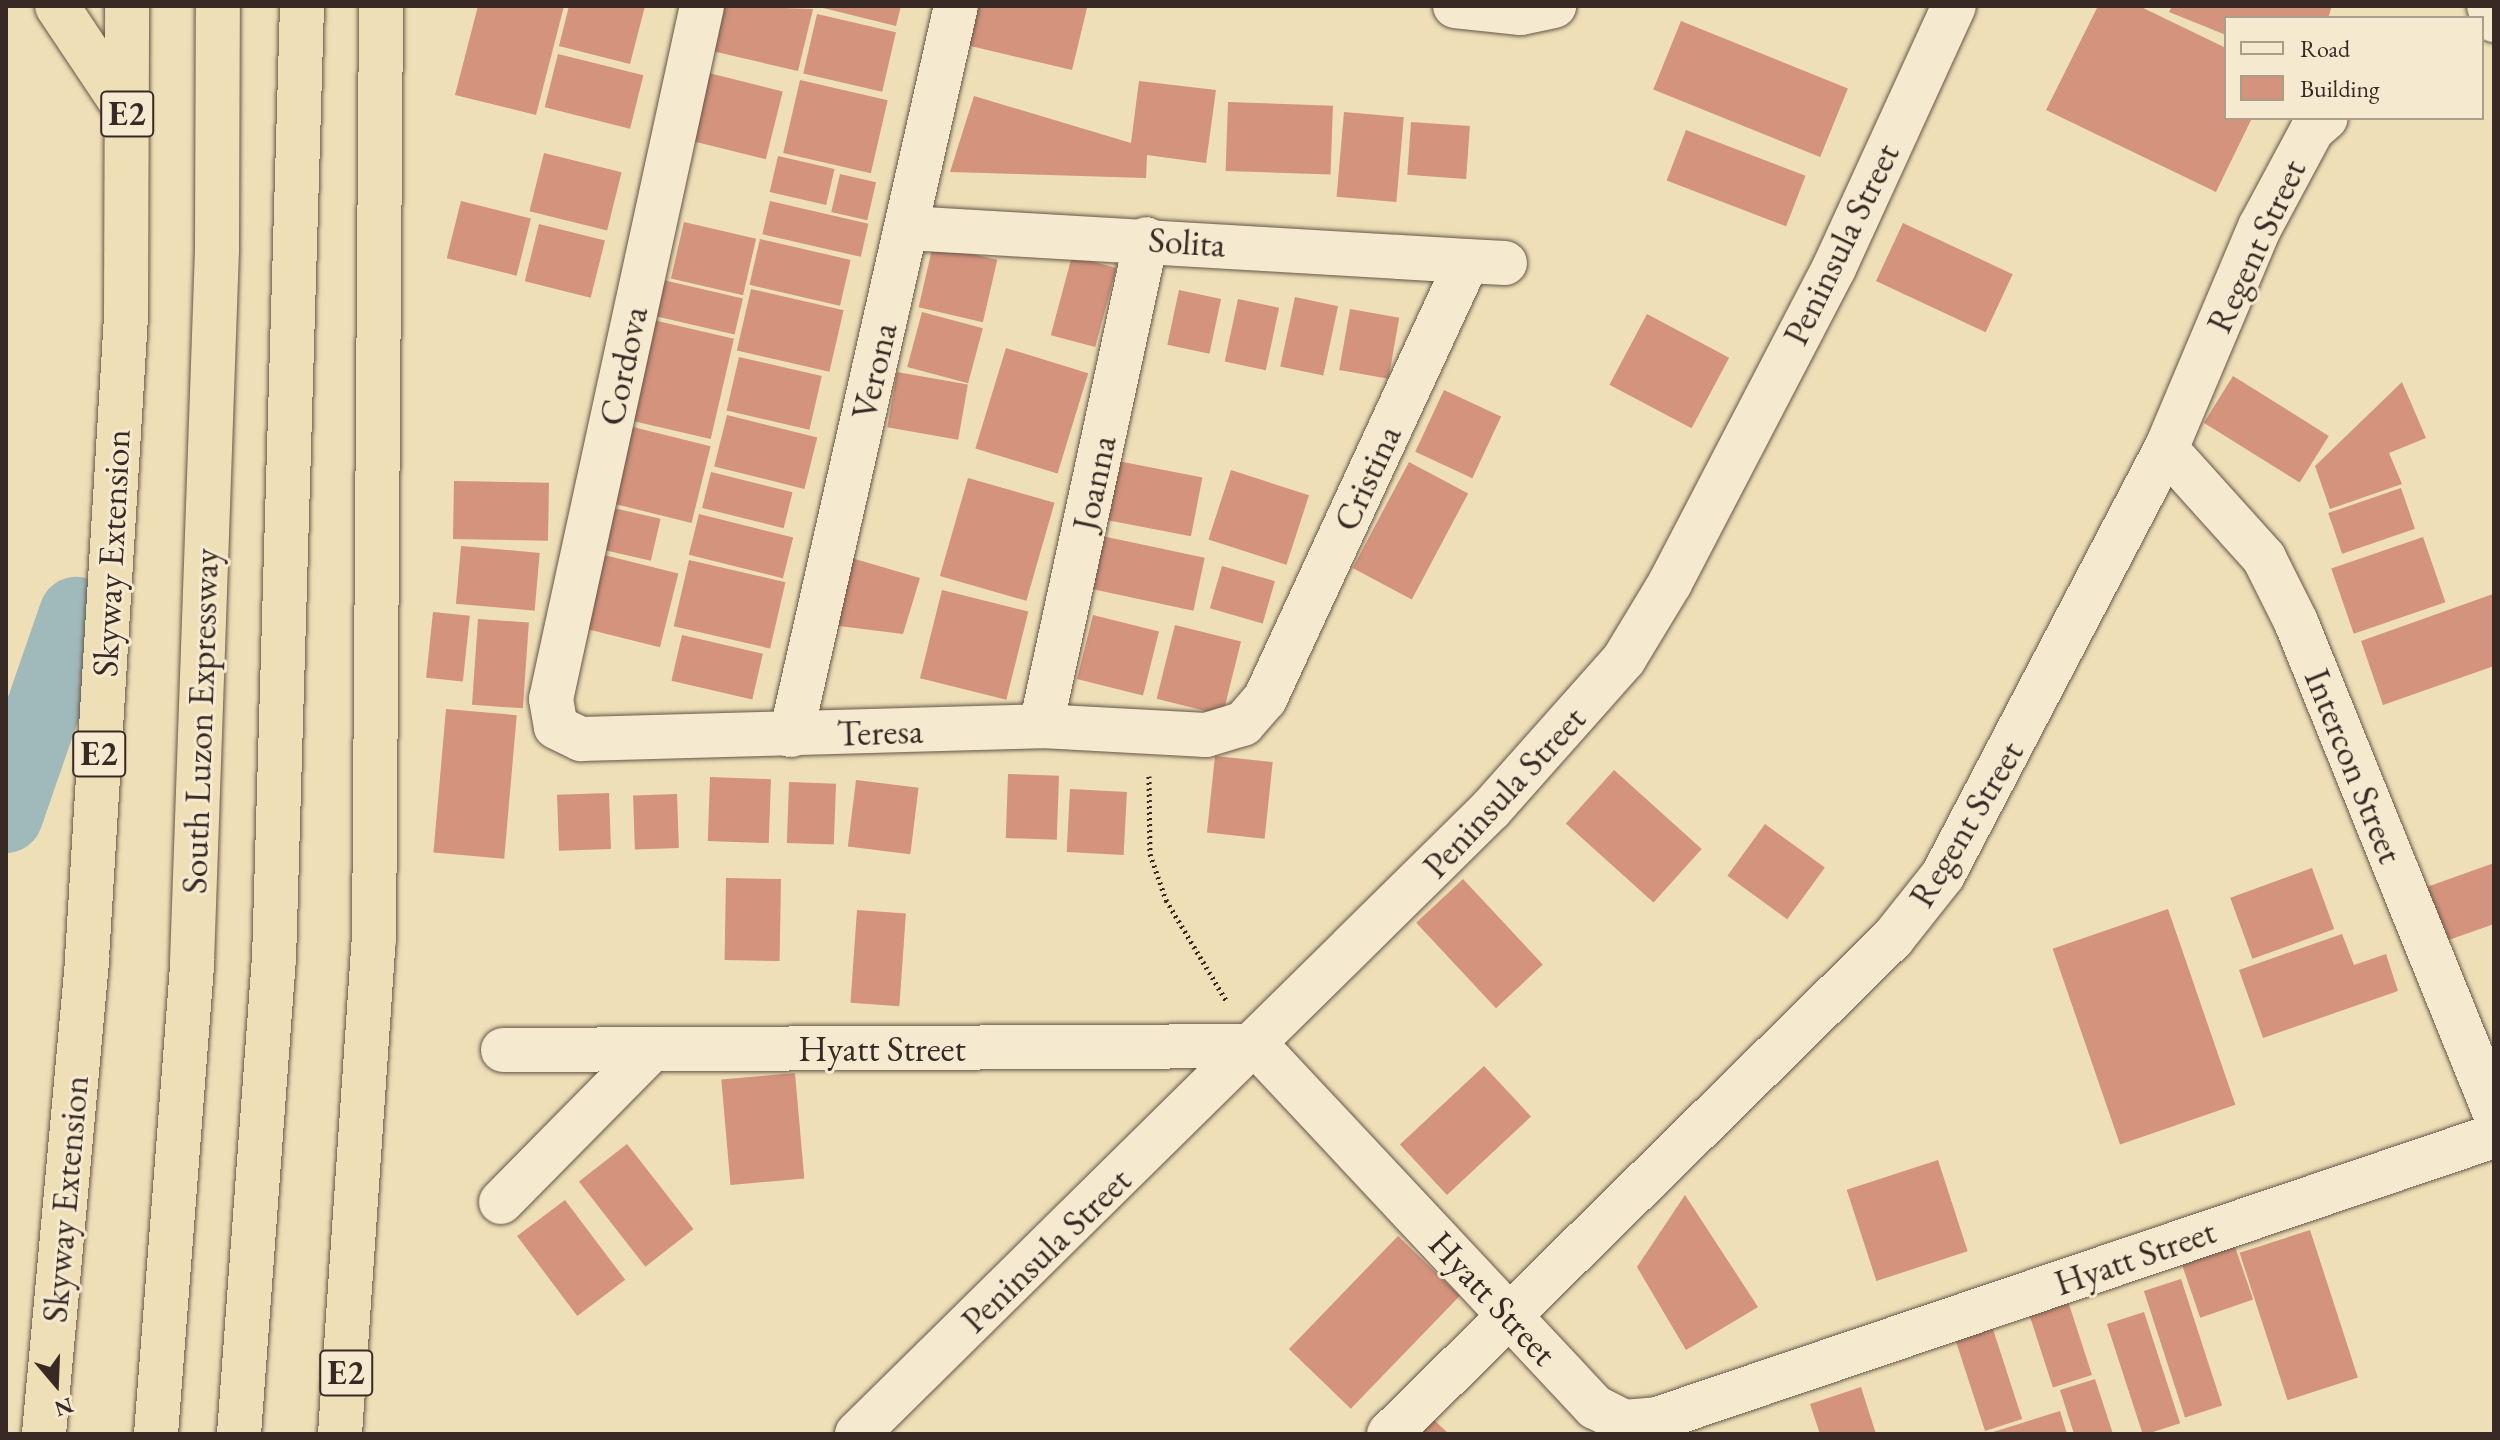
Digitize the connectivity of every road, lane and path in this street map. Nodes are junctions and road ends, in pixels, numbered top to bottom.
1 (57, 6) edge
2 (127, 6) edge
3 (218, 6) edge
4 (302, 6) edge
5 (381, 6) edge
6 (702, 6) edge
7 (956, 6) edge
8 (1455, 6) edge
9 (1554, 6) edge
10 (1954, 6) edge
11 (127, 111) junction
12 (2324, 120) edge
13 (907, 228) junction
14 (1146, 239) junction
15 (1486, 262) joint
16 (2166, 449) junction
17 (1041, 726) junction
18 (556, 727) joint
19 (1225, 730) joint
20 (1151, 734) junction
21 (791, 735) junction
22 (1257, 1046) junction
23 (503, 1050) dead end
24 (651, 1050) junction
25 (2494, 1111) edge
26 (2494, 1136) edge
27 (501, 1202) dead end
28 (1509, 1314) junction
29 (44, 1434) edge
30 (156, 1434) edge
31 (239, 1434) edge
32 (340, 1434) edge
33 (857, 1434) edge
34 (1389, 1434) edge

1 - 11 highway
2 - 11 highway, Skyway Extension / E2
3 - 30 highway, South Luzon Expressway
4 - 31 highway
5 - 32 highway, E2
6 - 18 street, Cordova
7 - 13 street, Verona
8 - 9 street
10 - 22 street, Peninsula Street
11 - 29 highway, Skyway Extension / E2
12 - 16 street, Regent Street
13 - 14 street, Solita
13 - 21 street, Verona
14 - 15 street, Solita
14 - 17 street, Joanna
15 - 19 street, Cristina
16 - 25 street, Intercon Street
16 - 28 street, Regent Street
17 - 20 street, Teresa
17 - 21 street, Teresa
18 - 21 street, Teresa
19 - 20 street, Teresa
20 - 22 path
22 - 24 street, Hyatt Street
22 - 28 street, Hyatt Street
22 - 33 street, Peninsula Street
23 - 24 street, Hyatt Street
24 - 27 street
26 - 28 street, Hyatt Street
28 - 34 street, Regent Street

